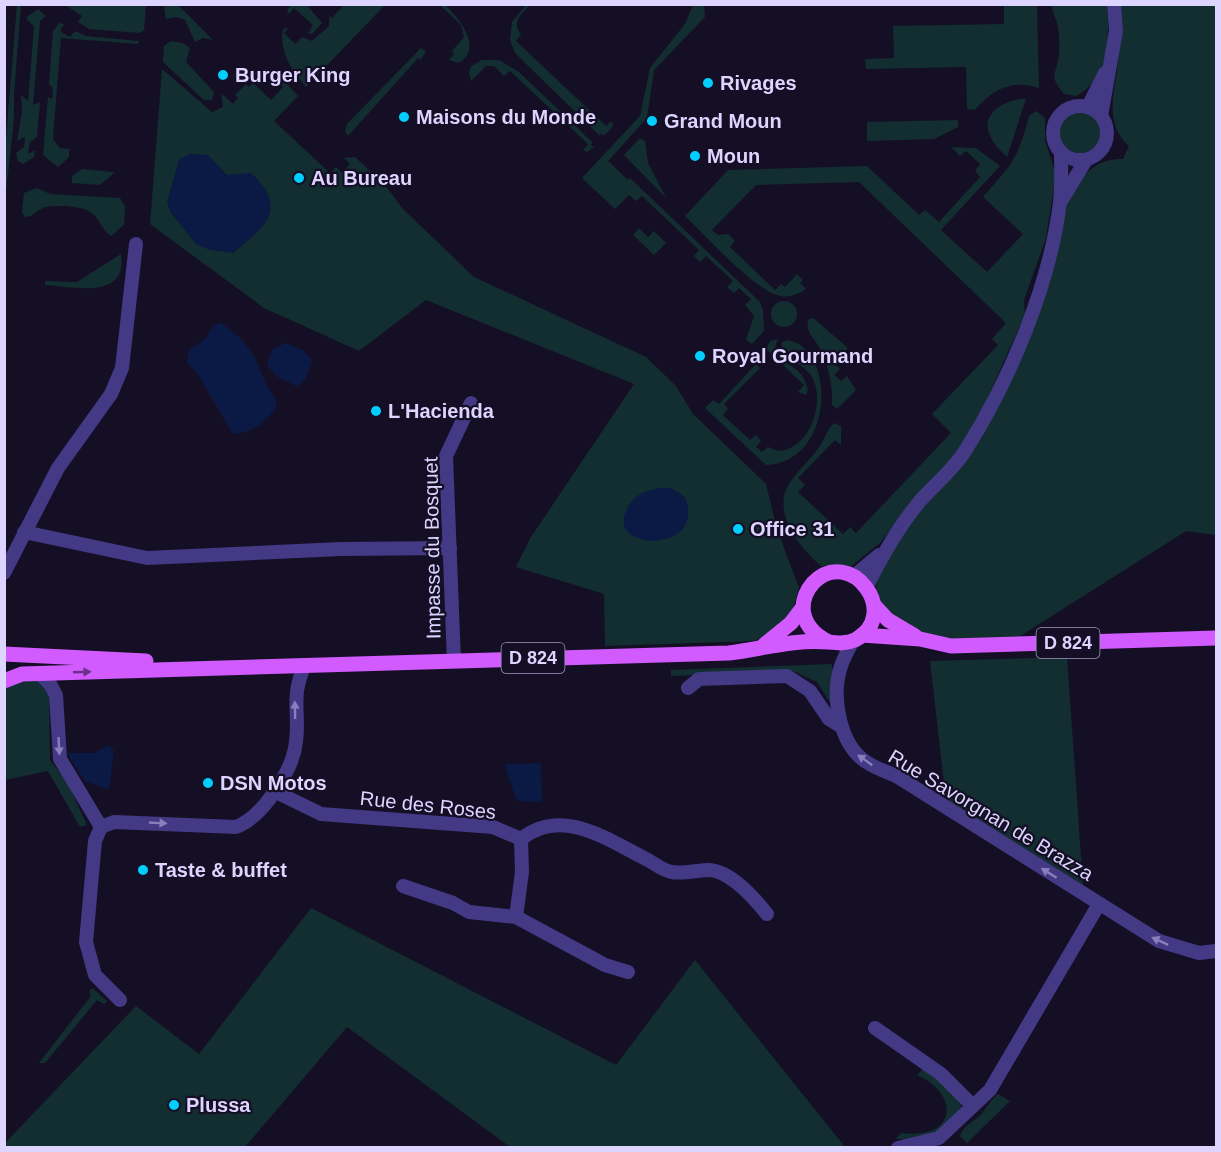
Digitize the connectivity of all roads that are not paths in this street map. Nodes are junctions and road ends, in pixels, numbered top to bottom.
1 (1114, 4) edge
2 (1112, 57) junction
3 (1088, 107) junction
4 (1101, 116) junction
5 (1060, 152) junction
6 (1086, 160) junction
7 (1061, 201) junction
8 (136, 244) dead end
9 (471, 403) dead end
10 (24, 532) junction
11 (450, 548) junction
12 (885, 550) junction
13 (4, 573) edge
14 (854, 576) junction
15 (867, 586) junction
16 (874, 605) junction
17 (803, 607) junction
18 (858, 638) junction
19 (1216, 638) edge
20 (920, 639) junction
21 (829, 642) junction
22 (761, 647) junction
23 (4, 654) edge
24 (454, 661) junction
25 (305, 665) junction
26 (214, 668) junction
27 (39, 673) junction
28 (4, 681) edge
29 (688, 688) dead end
30 (842, 727) junction
31 (274, 791) junction
32 (101, 827) junction
33 (521, 839) junction
34 (403, 886) dead end
35 (1099, 904) junction
36 (766, 914) dead end
37 (516, 917) junction
38 (1216, 951) edge
39 (628, 972) dead end
40 (120, 1000) dead end
41 (875, 1028) dead end
42 (974, 1106) junction
43 (898, 1148) edge

1 - 2 street
2 - 3 street
2 - 4 street
3 - 4 street
3 - 5 street
4 - 6 street
5 - 6 street
5 - 7 street
6 - 7 street
7 - 12 street
8 - 10 street
9 - 11 street, Impasse du Bosquet
10 - 11 street
10 - 13 street
11 - 24 street, Impasse du Bosquet
12 - 14 street
12 - 15 street
14 - 15 main road
14 - 17 main road
15 - 16 main road
16 - 18 main road
16 - 20 main road, D 824
17 - 21 main road
17 - 22 main road, D 824
18 - 20 main road, D 824
18 - 21 main road
18 - 30 street, Rue Savorgnan de Brazza
19 - 20 main road, D 824
21 - 22 main road, D 824
22 - 24 main road, D 824
23 - 26 main road, D 824
24 - 25 main road, D 824
25 - 26 main road, D 824
31 -> 25 street
27 -> 26 main road, D 824
27 - 28 main road, D 824
27 -> 32 street
29 - 30 street
35 -> 30 street, Rue Savorgnan de Brazza
32 -> 31 street
31 - 33 street, Rue des Roses
32 - 40 street
33 - 36 street
33 - 37 street
34 - 37 street
38 -> 35 street, Rue Savorgnan de Brazza
35 - 42 street
37 - 39 street
41 - 42 street
42 - 43 street

